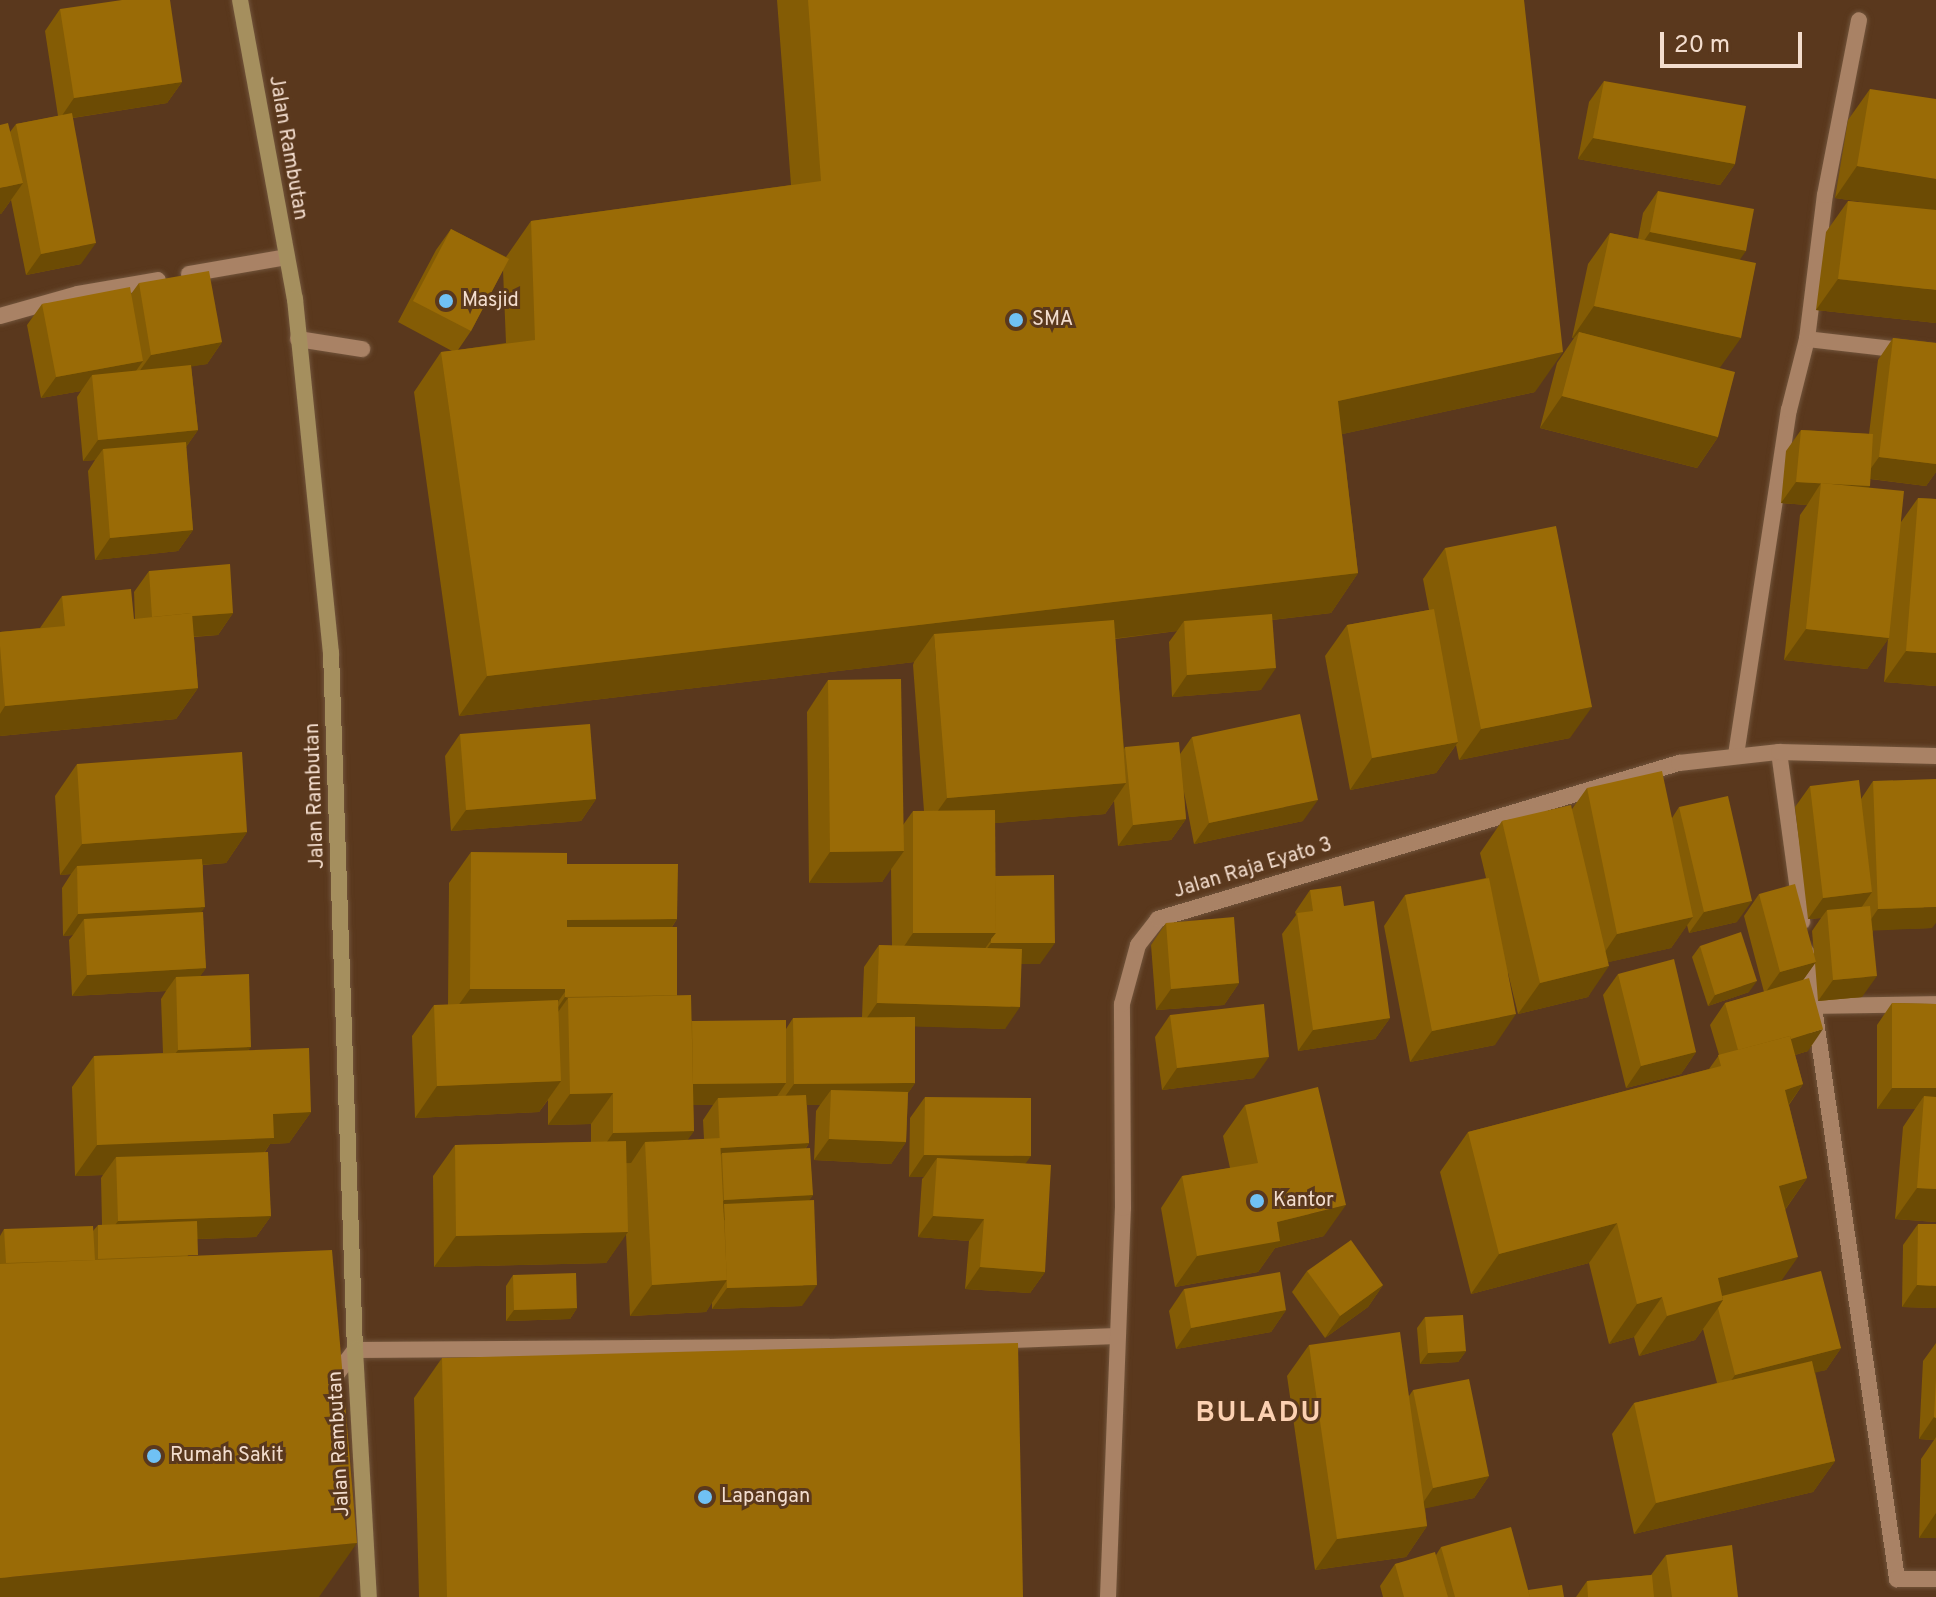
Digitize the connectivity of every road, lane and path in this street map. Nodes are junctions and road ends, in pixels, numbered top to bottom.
1 (240, 0) edge
2 (1859, 20) dead end
3 (286, 257) junction
4 (0, 316) edge
5 (298, 339) junction
6 (1807, 339) junction
7 (362, 349) dead end
8 (1936, 354) edge
9 (1779, 752) junction
10 (1736, 755) junction
11 (1936, 756) edge
12 (1936, 1004) edge
13 (1814, 1006) junction
14 (1117, 1336) junction
15 (355, 1350) junction
16 (319, 1397) edge
17 (1897, 1579) junction
18 (1936, 1579) edge
19 (369, 1597) edge
20 (1108, 1597) edge
21 (1905, 1597) edge

1 - 3 street, Jalan Rambutan
2 - 6 street
3 - 4 street
3 - 5 street, Jalan Rambutan
5 - 7 street
5 - 15 street, Jalan Rambutan
6 - 8 street
6 - 10 street
9 - 10 street, Jalan Raja Eyato 3
9 - 11 street, Jalan Raja Eyato 3
9 - 13 street
10 - 14 street, Jalan Raja Eyato 3
12 - 13 street
13 - 17 street
14 - 15 street
14 - 20 street, Jalan Raja Eyato 3
15 - 16 street
15 - 19 street, Jalan Rambutan
17 - 18 street
17 - 21 street

